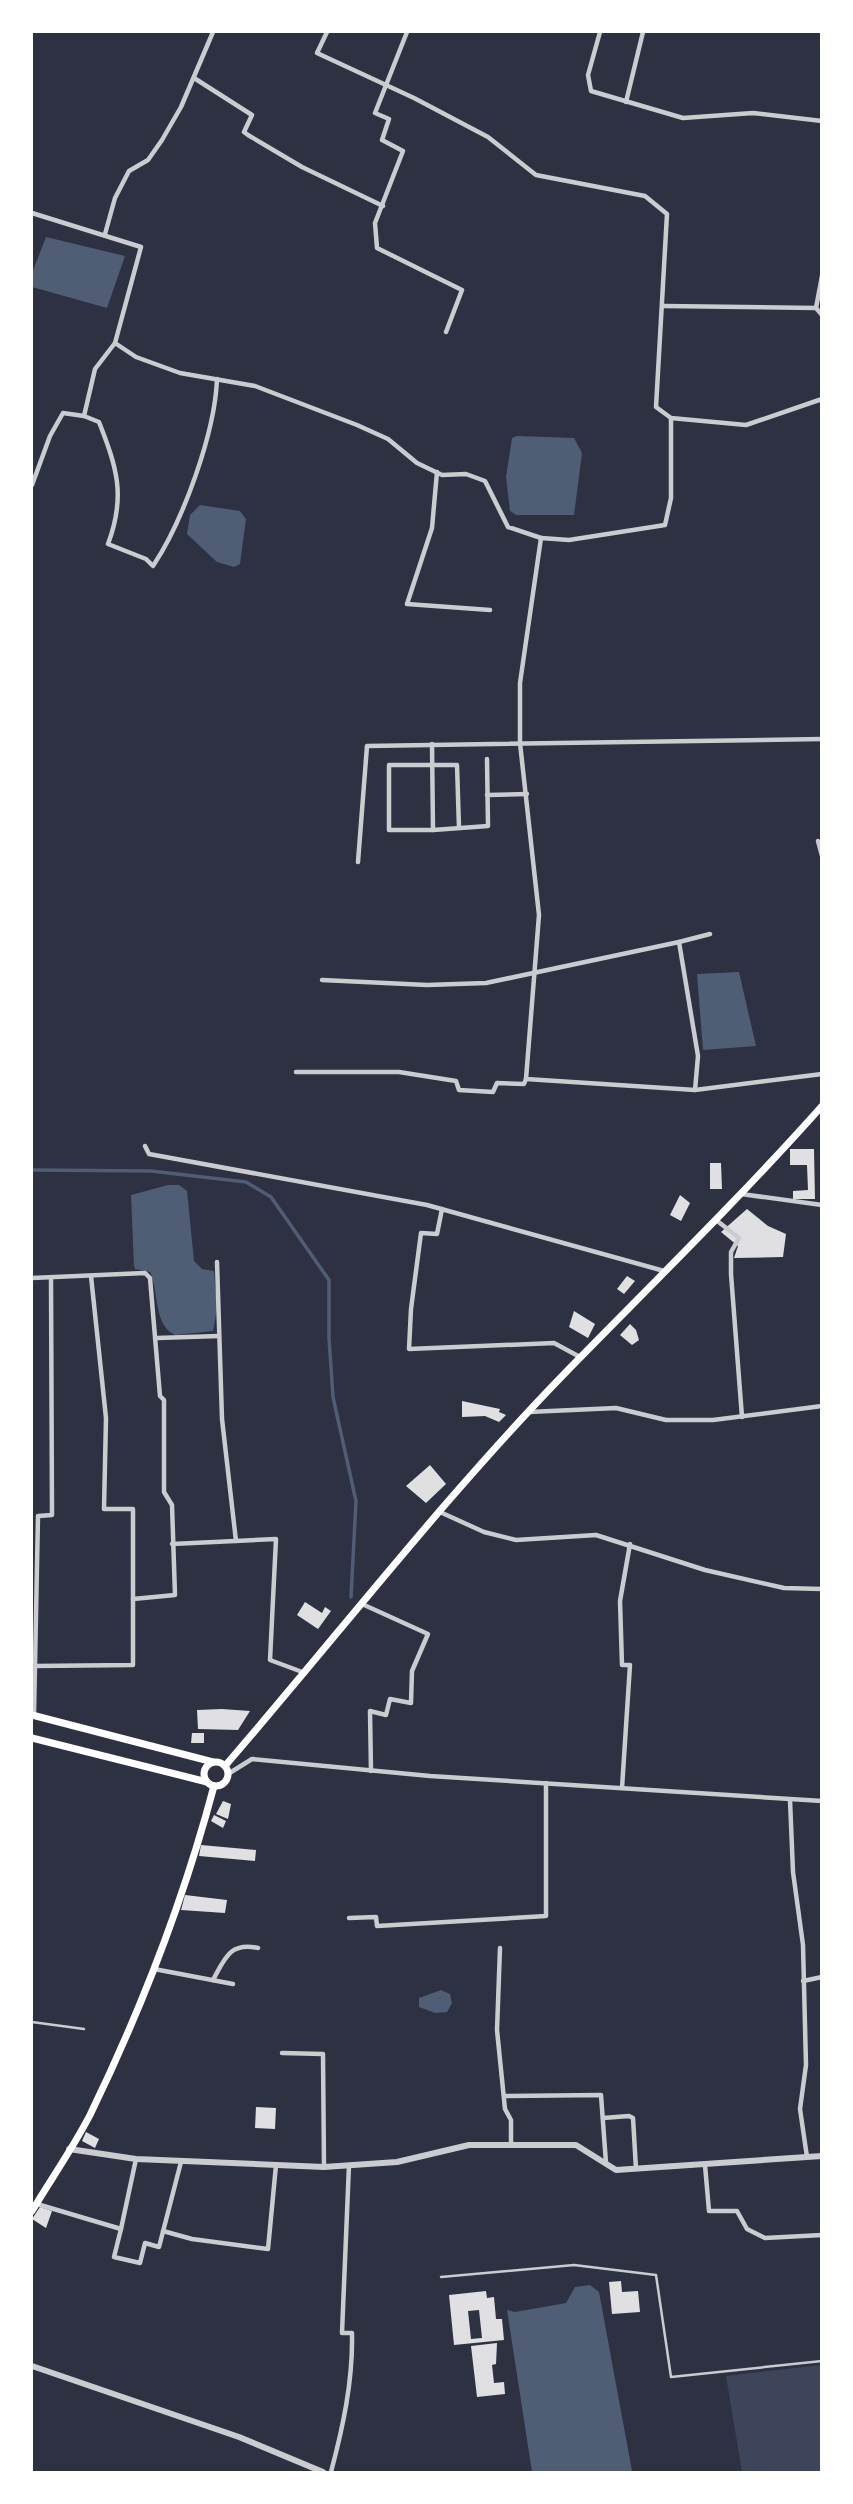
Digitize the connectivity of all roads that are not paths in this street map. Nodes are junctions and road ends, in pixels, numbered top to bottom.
1 (213, 32) edge
2 (327, 32) edge
3 (407, 32) edge
4 (600, 32) edge
5 (643, 32) edge
6 (194, 78) junction
7 (385, 86) junction
8 (626, 102) junction
9 (821, 121) edge
10 (383, 206) junction
11 (32, 213) edge
12 (105, 234) junction
13 (821, 276) edge
14 (664, 306) junction
15 (816, 308) junction
16 (821, 315) edge
17 (446, 332) dead end
18 (115, 343) junction
19 (217, 379) junction
20 (821, 399) edge
21 (84, 416) junction
22 (671, 418) junction
23 (438, 472) junction
24 (32, 485) edge
25 (541, 538) junction
26 (490, 610) dead end
27 (821, 739) edge
28 (520, 743) junction
29 (432, 744) junction
30 (487, 759) dead end
31 (431, 765) junction
32 (527, 794) junction
33 (487, 795) junction
34 (459, 828) junction
35 (433, 830) junction
36 (818, 841) dead end
37 (821, 856) edge
38 (358, 862) dead end
39 (710, 934) dead end
40 (679, 942) junction
41 (535, 975) junction
42 (322, 980) dead end
43 (296, 1072) dead end
44 (821, 1074) edge
45 (526, 1079) junction
46 (695, 1090) junction
47 (821, 1106) edge
48 (145, 1146) dead end
49 (740, 1194) junction
50 (821, 1205) edge
51 (442, 1209) junction
52 (716, 1219) junction
53 (217, 1262) dead end
54 (665, 1271) junction
55 (91, 1276) junction
56 (32, 1278) edge
57 (51, 1278) junction
58 (219, 1336) junction
59 (157, 1338) junction
60 (581, 1358) junction
61 (821, 1406) edge
62 (529, 1412) junction
63 (742, 1417) junction
64 (440, 1512) junction
65 (236, 1541) junction
66 (172, 1544) junction
67 (630, 1544) junction
68 (821, 1589) edge
69 (133, 1599) junction
70 (360, 1603) junction
71 (34, 1666) junction
72 (305, 1673) junction
73 (33, 1716) edge
74 (32, 1738) edge
75 (213, 1762) junction
76 (227, 1770) junction
77 (371, 1771) junction
78 (546, 1783) junction
79 (210, 1784) junction
80 (622, 1788) junction
81 (790, 1800) junction
82 (821, 1801) edge
83 (349, 1917) dead end
84 (258, 1948) dead end
85 (499, 1948) dead end
86 (154, 1969) junction
87 (821, 1977) edge
88 (213, 1980) junction
89 (803, 1981) junction
90 (233, 1984) dead end
91 (32, 2022) edge
92 (84, 2029) dead end
93 (282, 2053) dead end
94 (505, 2096) junction
95 (603, 2118) junction
96 (511, 2145) junction
97 (69, 2149) junction
98 (821, 2156) edge
99 (807, 2158) junction
100 (136, 2159) junction
101 (181, 2162) junction
102 (606, 2163) junction
103 (276, 2165) junction
104 (349, 2165) junction
105 (705, 2165) junction
106 (324, 2167) junction
107 (636, 2169) junction
108 (34, 2207) edge
109 (121, 2229) junction
110 (163, 2231) junction
111 (821, 2235) edge
112 (441, 2277) dead end
113 (821, 2361) edge
114 (32, 2365) edge
115 (322, 2472) edge
116 (331, 2473) edge

1 - 6 street
2 - 7 street
3 - 7 street
4 - 8 street
5 - 8 street
6 - 10 street
6 - 12 street
7 - 10 street
7 - 14 street
8 - 9 street
10 - 17 street
11 - 12 street
12 - 18 street
13 - 15 street
14 - 15 street
14 - 22 street
15 - 16 street
18 - 19 street
18 - 21 street
19 - 21 street
19 - 23 street
20 - 22 street
21 - 24 street
22 - 25 street
23 - 25 street
23 - 26 street
25 - 28 street
27 - 28 street
28 - 29 street
28 - 32 street
29 - 31 street
29 - 38 street
30 - 33 street
31 - 34 street
31 - 35 street
31 - 35 street
32 - 33 street
32 - 41 street
33 - 34 street
34 - 35 street
36 - 37 street
39 - 40 street
40 - 41 street
40 - 46 street
41 - 42 street
41 - 45 street
43 - 45 street
44 - 46 street
45 - 46 street
47 - 49 main road
48 - 51 street
49 - 50 street
49 - 52 main road
51 - 54 street
51 - 60 street
52 - 54 main road
52 - 63 street
53 - 58 street
54 - 60 main road
55 - 57 street
55 - 59 street
55 - 69 street
56 - 57 street
57 - 71 street
58 - 59 street
58 - 65 street
59 - 66 street
60 - 62 main road
61 - 63 street
62 - 63 street
62 - 64 main road
64 - 67 street
64 - 70 main road
65 - 66 street
65 - 72 street
66 - 69 street
67 - 68 street
67 - 80 street
69 - 71 street
70 - 72 main road
70 - 77 street
71 - 73 street
72 - 76 main road
73 - 75 main road
74 - 79 main road
75 - 76 main road
75 - 79 main road
76 - 77 street
76 - 79 main road
77 - 78 street
78 - 80 street
78 - 83 street
79 - 86 main road
80 - 81 street
81 - 82 street
81 - 89 street
84 - 88 street
85 - 94 street
86 - 88 street
86 - 97 main road
87 - 89 street
88 - 90 street
89 - 99 street
91 - 92 lane
93 - 106 street
94 - 95 street
94 - 96 street
95 - 102 street
95 - 107 street
96 - 102 street
96 - 104 street
97 - 100 street
97 - 108 main road
98 - 99 street
99 - 105 street
100 - 101 street
100 - 109 street
101 - 103 street
101 - 110 street
102 - 107 street
103 - 106 street
103 - 110 street
104 - 106 street
104 - 116 street
105 - 107 street
105 - 111 street
108 - 109 street
109 - 110 street
112 - 113 lane
114 - 115 street

